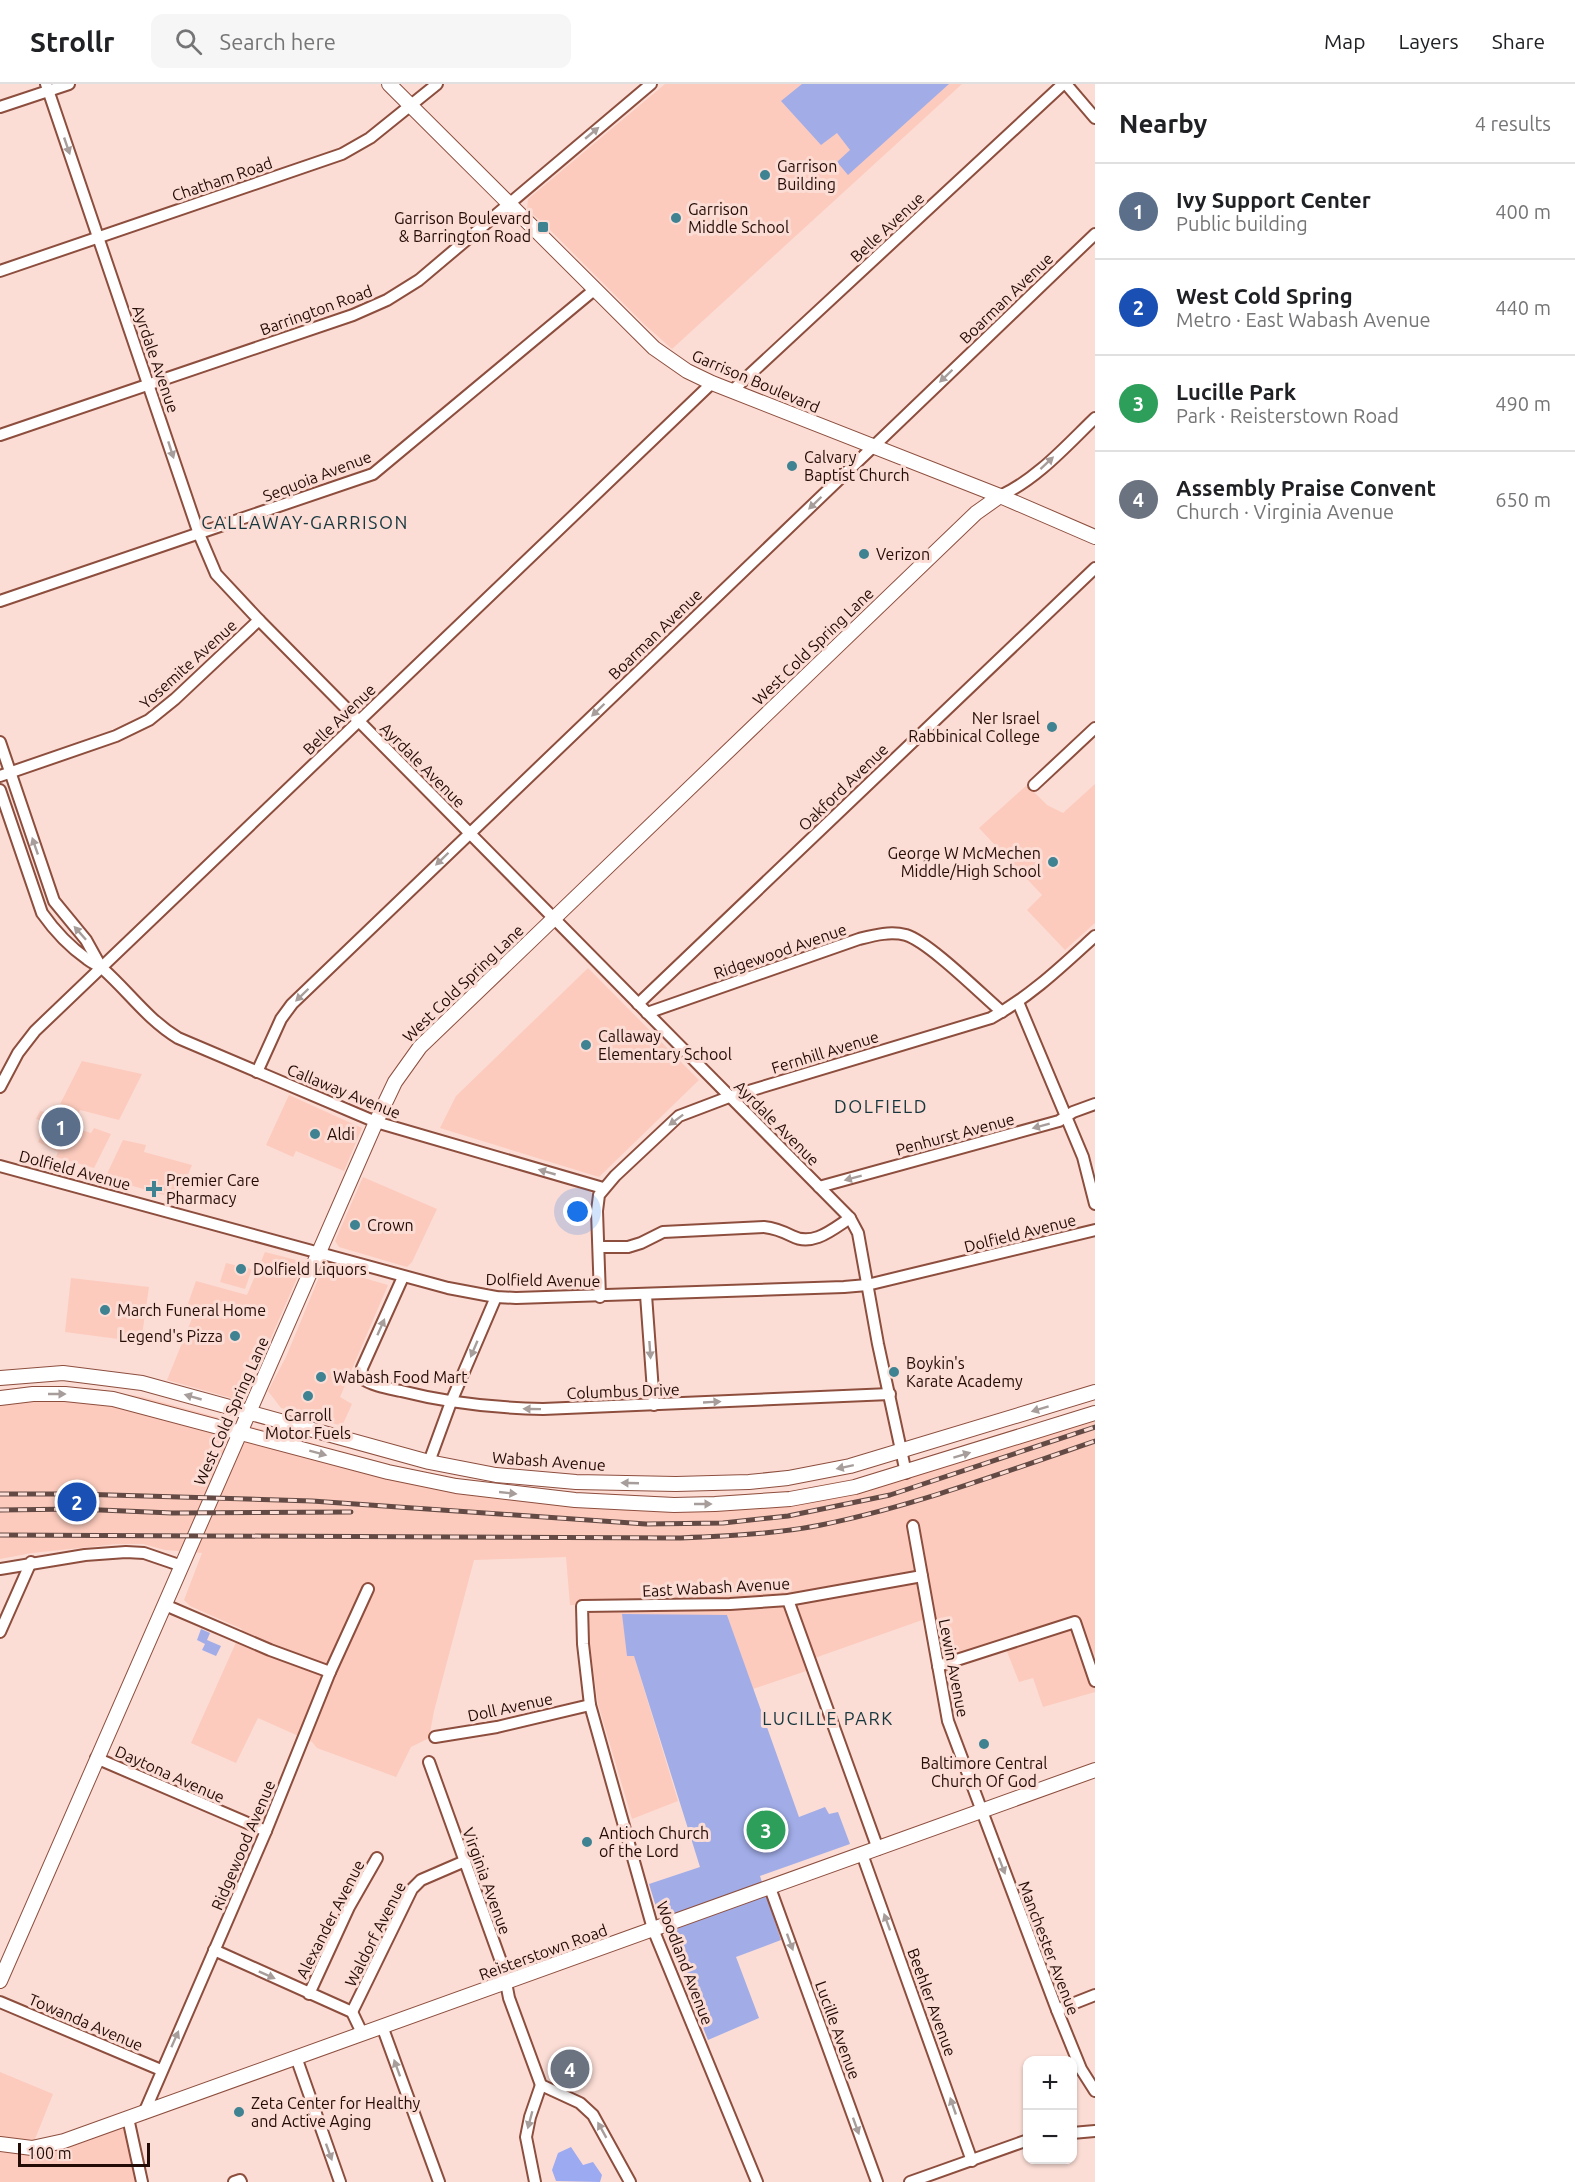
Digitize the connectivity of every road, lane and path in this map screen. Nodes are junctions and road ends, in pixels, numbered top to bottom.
1 (69, 84) edge
2 (389, 84) edge
3 (437, 84) edge
4 (651, 84) edge
5 (1065, 84) edge
6 (47, 87) edge
7 (411, 106) junction
8 (0, 107) edge
9 (1095, 118) edge
10 (508, 204) junction
11 (1095, 234) edge
12 (99, 237) junction
13 (0, 271) edge
14 (594, 290) junction
15 (712, 383) junction
16 (149, 385) junction
17 (732, 391) junction
18 (1095, 418) edge
19 (0, 435) edge
20 (872, 447) junction
21 (1000, 496) junction
22 (200, 534) junction
23 (1095, 537) edge
24 (1095, 568) edge
25 (0, 601) edge
26 (258, 620) junction
27 (358, 721) junction
28 (1095, 728) edge
29 (0, 742) edge
30 (5, 774) edge
31 (1034, 785) dead end
32 (0, 790) edge
33 (469, 833) junction
34 (54, 901) junction
35 (42, 913) junction
36 (553, 918) junction
37 (1095, 936) edge
38 (101, 968) junction
39 (1018, 1002) junction
40 (638, 1004) junction
41 (1002, 1012) junction
42 (647, 1013) junction
43 (257, 1072) junction
44 (0, 1087) edge
45 (729, 1097) junction
46 (1095, 1104) edge
47 (1066, 1116) junction
48 (376, 1122) junction
49 (0, 1166) edge
50 (819, 1187) junction
51 (603, 1188) junction
52 (1095, 1204) edge
53 (850, 1218) junction
54 (1095, 1230) edge
55 (599, 1247) junction
56 (318, 1254) junction
57 (403, 1277) junction
58 (867, 1285) junction
59 (646, 1295) junction
60 (496, 1297) junction
61 (600, 1297) junction
62 (0, 1378) edge
63 (1095, 1392) edge
64 (890, 1394) junction
65 (0, 1398) edge
66 (452, 1402) junction
67 (654, 1405) junction
68 (249, 1413) junction
69 (1095, 1413) edge
70 (241, 1432) junction
71 (902, 1452) junction
72 (429, 1462) junction
73 (906, 1473) junction
74 (913, 1526) dead end
75 (31, 1563) junction
76 (182, 1566) junction
77 (0, 1569) edge
78 (922, 1576) junction
79 (368, 1589) dead end
80 (788, 1600) junction
81 (165, 1605) junction
82 (582, 1606) joint
83 (0, 1632) edge
84 (938, 1666) junction
85 (330, 1672) junction
86 (1095, 1681) edge
87 (590, 1705) junction
88 (435, 1737) dead end
89 (96, 1758) junction
90 (429, 1762) dead end
91 (1095, 1770) edge
92 (981, 1812) junction
93 (266, 1831) junction
94 (878, 1849) junction
95 (862, 1854) junction
96 (377, 1858) dead end
97 (465, 1861) junction
98 (770, 1887) junction
99 (653, 1929) junction
100 (214, 1950) junction
101 (0, 1981) edge
102 (507, 1983) junction
103 (309, 1994) junction
104 (1095, 1995) edge
105 (0, 2002) edge
106 (1057, 2010) junction
107 (352, 2012) junction
108 (382, 2026) junction
109 (362, 2033) junction
110 (296, 2057) junction
111 (161, 2070) junction
112 (541, 2085) junction
113 (1095, 2091) edge
114 (144, 2113) junction
115 (128, 2118) junction
116 (1095, 2131) edge
117 (1077, 2133) edge
118 (1023, 2142) edge
119 (0, 2144) edge
120 (972, 2161) junction
121 (142, 2182) edge
122 (340, 2182) edge
123 (439, 2182) edge
124 (536, 2182) edge
125 (630, 2182) edge
126 (757, 2182) edge
127 (877, 2182) edge
128 (909, 2182) edge

1 - 6 street
2 - 7 main road, Garrison Boulevard
3 - 7 street, Chatham Road
10 -> 4 street, Barrington Road
5 - 9 street
5 - 17 street, Belle Avenue
6 - 8 street
6 -> 12 street, Ayrdale Avenue
7 - 10 main road, Garrison Boulevard
7 - 12 street, Chatham Road
10 - 14 main road, Garrison Boulevard
10 - 16 street, Barrington Road
11 -> 20 street, Boarman Avenue
12 - 13 street, Chatham Road
12 - 16 street, Ayrdale Avenue
14 - 15 main road, Garrison Boulevard
14 - 22 street, Sequoia Avenue
15 - 17 main road, Garrison Boulevard
15 - 27 street, Belle Avenue
16 - 19 street, Barrington Road
16 -> 22 street, Ayrdale Avenue
17 - 20 main road, Garrison Boulevard
21 -> 18 street, West Cold Spring Lane
20 - 21 main road, Garrison Boulevard
20 -> 33 street, Boarman Avenue
21 - 23 main road, Garrison Boulevard
21 - 36 main road, West Cold Spring Lane
22 - 25 street, Sequoia Avenue
22 - 26 street, Ayrdale Avenue
24 - 40 street, Oakford Avenue
26 - 27 street, Ayrdale Avenue
26 - 30 street, Yosemite Avenue
27 - 33 street, Ayrdale Avenue
27 - 38 street, Belle Avenue
28 - 31 street
29 - 30 street, Callaway Avenue
34 -> 30 street, Callaway Avenue
32 - 35 street, Callaway Avenue
33 - 36 street, Ayrdale Avenue
33 -> 43 street, Boarman Avenue
34 - 35 street
38 -> 34 street, Callaway Avenue
35 - 38 street, Callaway Avenue
36 - 40 street, Ayrdale Avenue
36 - 48 main road, West Cold Spring Lane
37 - 39 street, Fernhill Avenue
38 - 43 street, Callaway Avenue
38 - 44 street, Belle Avenue
39 - 41 street, Fernhill Avenue
39 - 47 street
40 - 42 street, Ayrdale Avenue
41 - 42 street, Ridgewood Avenue
41 - 45 street, Fernhill Avenue
42 - 45 street, Ayrdale Avenue
43 - 48 street, Callaway Avenue
45 - 50 street, Ayrdale Avenue
45 -> 51 street, Fernhill Avenue
46 - 47 street, Penhurst Avenue
47 -> 50 street, Penhurst Avenue
47 - 52 street
51 -> 48 street, Callaway Avenue
48 - 56 main road, West Cold Spring Lane
49 - 56 street, Dolfield Avenue
50 - 53 street, Ayrdale Avenue
51 - 55 street
53 - 55 street
53 - 58 street, Ayrdale Avenue
54 - 58 street, Dolfield Avenue
55 - 61 street
56 - 57 street, Dolfield Avenue
56 - 68 main road, West Cold Spring Lane
57 - 60 street, Dolfield Avenue
66 -> 57 street, Columbus Drive
58 - 59 street, Dolfield Avenue
58 - 64 street
59 - 61 street, Dolfield Avenue
59 -> 67 street
60 - 61 street, Dolfield Avenue
60 -> 66 street
68 -> 62 main road, Wabash Avenue
63 -> 71 main road, Wabash Avenue
67 -> 64 street, Columbus Drive
64 - 71 street
65 -> 70 main road, Wabash Avenue
67 -> 66 street, Columbus Drive
66 - 72 street
68 - 70 main road, West Cold Spring Lane
68 - 72 main road, Wabash Avenue
73 -> 69 main road, Wabash Avenue
70 -> 73 main road, Wabash Avenue
70 - 76 main road, West Cold Spring Lane
71 -> 72 main road, Wabash Avenue
71 - 73 street
74 - 78 street, Lewin Avenue
75 - 76 street
75 - 77 street
75 - 83 street
76 - 81 main road, West Cold Spring Lane
78 - 80 street, East Wabash Avenue
78 - 84 street, Lewin Avenue
79 - 85 street, Ridgewood Avenue
80 - 82 street, East Wabash Avenue
80 - 94 street
81 - 85 street
81 - 89 main road, West Cold Spring Lane
82 - 87 street, Woodland Avenue
84 - 86 street
84 - 92 street, Lewin Avenue
85 - 93 street, Ridgewood Avenue
87 - 88 street, Doll Avenue
87 - 99 street, Woodland Avenue
89 - 93 street, Daytona Avenue
89 - 101 main road, West Cold Spring Lane
90 - 97 street, Virginia Avenue
91 - 92 main road, Reisterstown Road
92 - 94 main road, Reisterstown Road
92 -> 106 street, Manchester Avenue
93 - 100 street, Ridgewood Avenue
94 - 95 main road, Reisterstown Road
95 - 98 main road, Reisterstown Road
120 -> 95 street, Beehler Avenue
96 - 103 street, Alexander Avenue
97 - 102 street, Virginia Avenue
97 - 107 street, Waldorf Avenue
98 - 99 main road, Reisterstown Road
98 -> 127 street, Lucille Avenue
99 - 102 main road, Reisterstown Road
99 - 126 street, Woodland Avenue
100 -> 103 street
111 -> 100 street, Ridgewood Avenue
102 - 108 main road, Reisterstown Road
102 - 112 street, Virginia Avenue
103 - 107 street
104 - 106 street
105 - 111 street, Towanda Avenue
106 - 113 street, Manchester Avenue
107 - 109 street
108 - 109 main road, Reisterstown Road
123 -> 108 street
109 - 110 main road, Reisterstown Road
110 - 114 main road, Reisterstown Road
110 -> 122 street
111 - 114 street, Ridgewood Avenue
112 -> 124 street
125 -> 112 street
114 - 115 main road, Reisterstown Road
115 - 119 main road, Reisterstown Road
115 - 121 street
116 - 117 street
118 - 120 street
120 - 128 street

